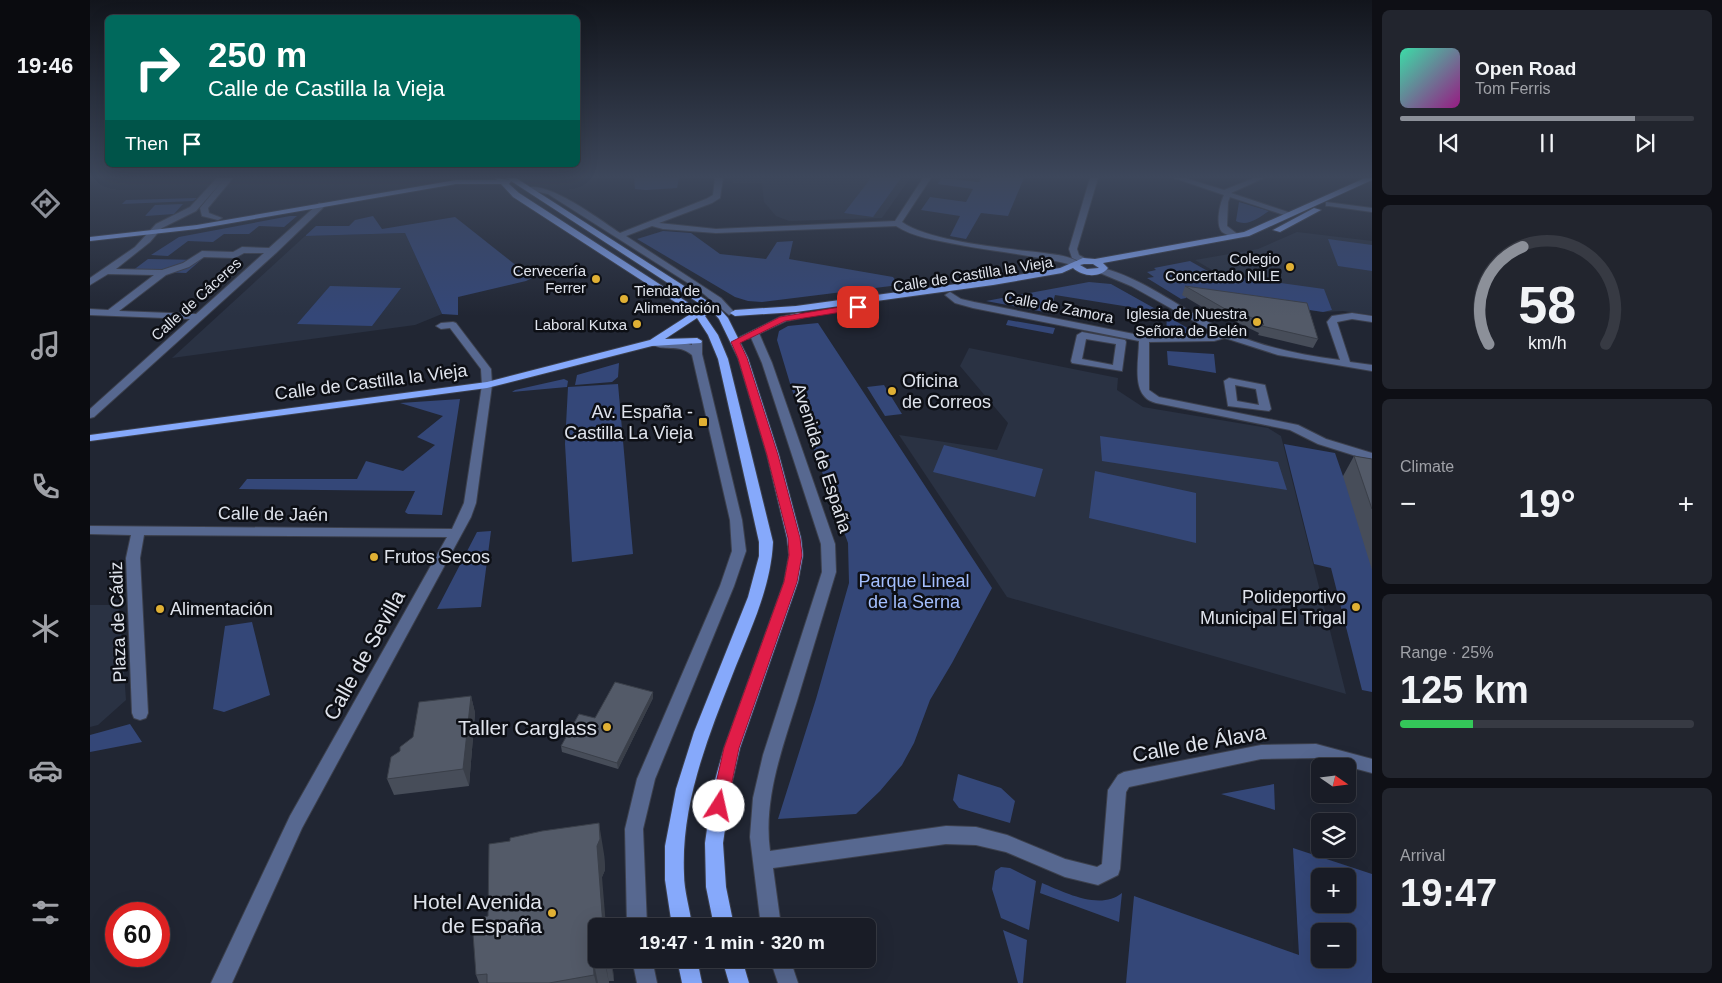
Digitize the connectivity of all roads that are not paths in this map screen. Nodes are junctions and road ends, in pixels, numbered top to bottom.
1 (167, 224) edge
2 (182, 224) edge
3 (195, 224) edge
4 (303, 224) edge
5 (560, 224) edge
6 (583, 224) edge
7 (600, 224) edge
8 (653, 224) joint
9 (894, 224) edge
10 (899, 224) edge
11 (1080, 224) edge
12 (1223, 224) edge
13 (1271, 224) edge
14 (1287, 224) edge
15 (158, 229) junction
16 (90, 235) edge
17 (619, 236) junction
18 (1236, 236) junction
19 (90, 239) edge
20 (273, 251) junction
21 (1090, 261) junction
22 (1075, 264) junction
23 (1103, 270) junction
24 (105, 271) junction
25 (163, 273) junction
26 (1090, 273) junction
27 (90, 282) edge
28 (950, 295) junction
29 (673, 297) junction
30 (717, 311) junction
31 (90, 312) edge
32 (110, 313) junction
33 (732, 313) junction
34 (699, 314) junction
35 (198, 317) junction
36 (1372, 319) edge
37 (685, 322) junction
38 (441, 326) dead end
39 (747, 331) junction
40 (1225, 335) junction
41 (1144, 339) junction
42 (652, 343) junction
43 (717, 344) junction
44 (697, 348) junction
45 (1076, 360) joint
46 (1346, 364) junction
47 (1372, 368) edge
48 (487, 385) junction
49 (90, 415) edge
50 (90, 438) edge
51 (1372, 457) edge
52 (90, 530) edge
53 (138, 531) junction
54 (455, 533) junction
55 (140, 713) dead end
56 (1372, 766) edge
57 (761, 862) junction
58 (637, 918) edge
59 (681, 918) edge
60 (722, 918) edge
61 (771, 918) edge
62 (644, 968) edge
63 (689, 968) edge
64 (735, 968) edge
65 (783, 968) edge
66 (221, 983) edge
67 (647, 983) edge
68 (692, 983) edge
69 (739, 983) edge
70 (788, 983) edge

1 - 15 street
2 - 15 main road
3 - 15 main road
4 - 20 street, Calle de Cáceres
5 - 29 main road
6 - 30 main road, Avenida de España
7 - 17 street, Avenida de España
8 - 9 street
8 - 17 street
10 - 22 street
11 - 21 street
12 - 18 street
13 - 18 main road
14 - 23 main road
15 - 16 main road
15 - 19 main road
15 - 24 street
17 - 33 street, Avenida de España
18 - 21 main road
20 - 25 street
20 - 35 street, Calle de Cáceres
21 - 22 main road, Calle de Castilla la Vieja
21 - 23 main road
22 - 26 main road
22 - 33 main road, Calle de Castilla la Vieja
23 - 26 main road, Calle de Castilla la Vieja
23 - 40 street, Calle de Zamora
24 - 25 street
24 - 27 street
25 - 32 street
26 - 28 main road, Calle de Castilla la Vieja
28 - 39 main road, Calle de Castilla la Vieja
28 - 41 street, Calle de Zamora
29 - 34 main road
29 - 37 main road
30 - 33 main road, Avenida de España
30 - 34 main road, Avenida de España
30 - 39 main road, Avenida de España
31 - 32 street
32 - 35 street
33 - 39 main road, Avenida de España
34 - 37 main road, Avenida de España
34 - 43 main road
35 - 49 street, Calle de Cáceres
36 - 46 street
37 - 42 main road, Calle de Castilla la Vieja
37 - 44 main road
38 - 48 street, Calle de Sevilla
39 - 43 main road
39 - 57 street, Avenida de España
39 - 60 main road, Avenida de España
40 - 41 street, Calle de Zamora
40 - 46 street, Calle de Zamora
41 - 51 street
42 - 44 street
42 - 48 main road, Calle de Castilla la Vieja
43 - 44 main road
43 - 59 main road
44 - 58 street
45 - 45 street
46 - 47 street, Calle de Zamora
48 - 50 main road, Calle de Castilla la Vieja
48 - 54 street, Calle de Sevilla
52 - 53 street, Calle de Jaén
53 - 54 street, Calle de Jaén
53 - 55 street, Plaza de Cádiz
54 - 66 street, Calle de Sevilla
56 - 57 street, Calle de Álava
57 - 61 street, Avenida de España
62 - 67 street
63 - 68 main road
64 - 69 main road
65 - 70 street

